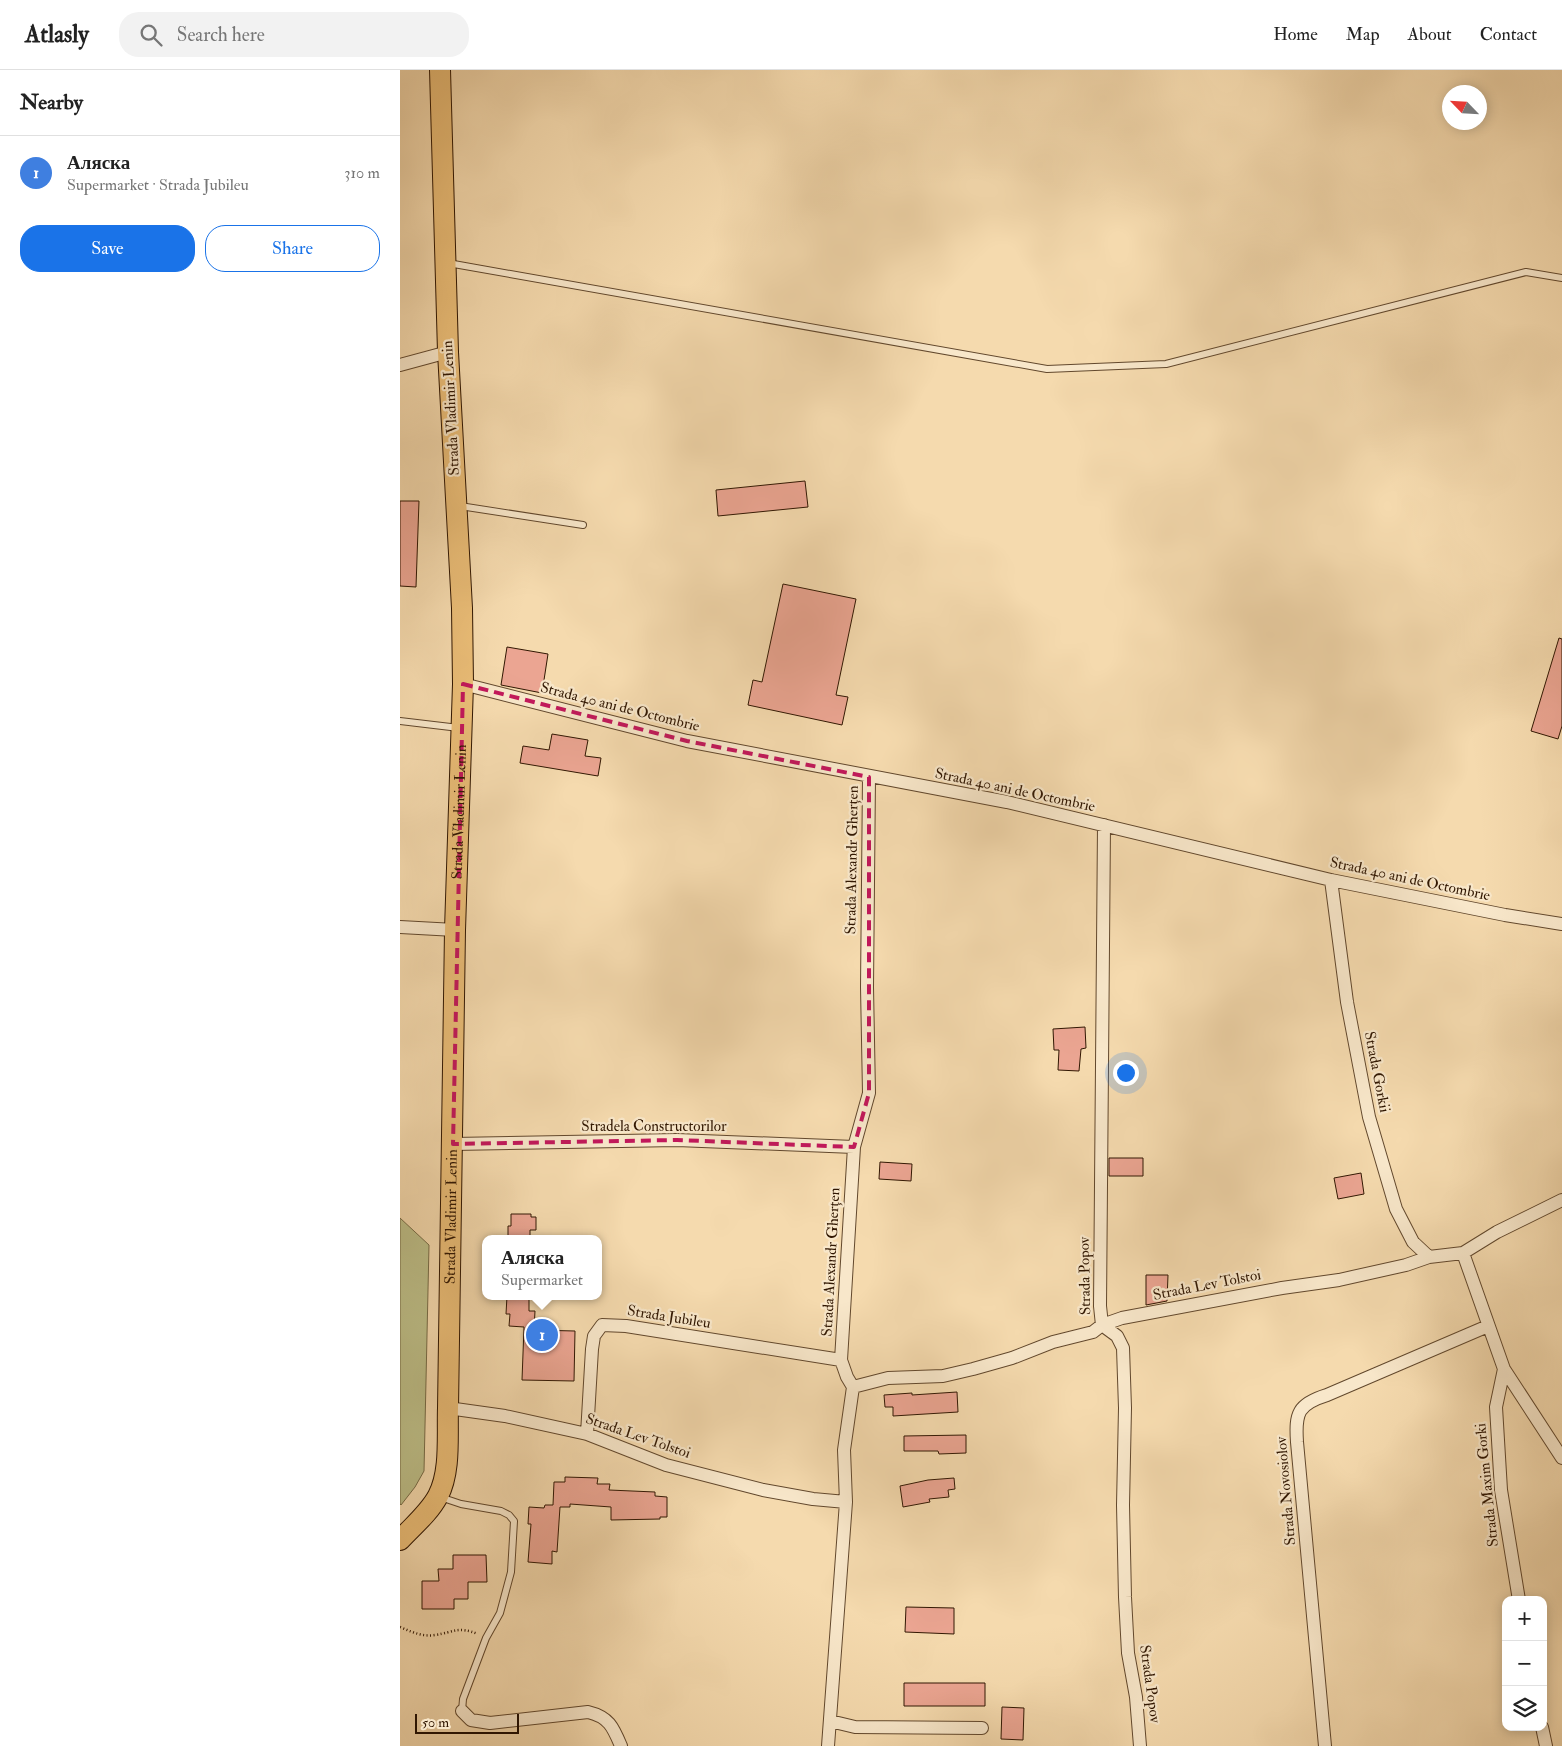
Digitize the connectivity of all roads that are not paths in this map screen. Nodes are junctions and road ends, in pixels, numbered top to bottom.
1 (440, 70) edge
2 (445, 262) junction
3 (1562, 278) edge
4 (448, 352) junction
5 (400, 365) edge
6 (456, 505) junction
7 (583, 525) dead end
8 (463, 684) junction
9 (400, 721) edge
10 (460, 728) junction
11 (869, 777) junction
12 (1104, 825) junction
13 (1331, 880) junction
14 (1562, 924) edge
15 (400, 927) edge
16 (455, 930) junction
17 (453, 1144) junction
18 (854, 1147) junction
19 (1562, 1200) edge
20 (1463, 1253) junction
21 (1429, 1258) junction
22 (1102, 1325) junction
23 (1488, 1326) junction
24 (841, 1360) junction
25 (1504, 1369) junction
26 (854, 1387) junction
27 (448, 1408) junction
28 (588, 1434) junction
29 (1562, 1458) edge
30 (438, 1496) junction
31 (846, 1502) junction
32 (400, 1540) edge
33 (1518, 1596) edge
34 (462, 1710) joint
35 (830, 1721) junction
36 (982, 1728) dead end
37 (1543, 1731) edge
38 (621, 1746) edge
39 (828, 1746) edge
40 (1140, 1746) edge
41 (1325, 1746) edge
42 (1546, 1746) edge

1 - 2 main road, Strada Vladimir Lenin
2 - 3 lane
2 - 4 main road, Strada Vladimir Lenin
4 - 5 street
4 - 6 main road, Strada Vladimir Lenin
6 - 7 lane
6 - 8 main road, Strada Vladimir Lenin
8 - 10 main road, Strada Vladimir Lenin
8 - 11 street, Strada 40 ani de Octombrie
9 - 10 lane
10 - 16 main road, Strada Vladimir Lenin
11 - 12 street, Strada 40 ani de Octombrie
11 - 18 street, Strada Alexandr Gherțen
12 - 13 street, Strada 40 ani de Octombrie
12 - 22 street, Strada Popov
13 - 14 street, Strada 40 ani de Octombrie
13 - 21 street, Strada Gorkii
15 - 16 street
16 - 17 main road, Strada Vladimir Lenin
17 - 18 street, Stradela Constructorilor
17 - 27 main road, Strada Vladimir Lenin
18 - 24 street, Strada Alexandr Gherțen
19 - 20 street, Strada Lev Tolstoi
20 - 21 street, Strada Lev Tolstoi
20 - 23 street
21 - 22 street, Strada Lev Tolstoi
22 - 26 street, Strada Lev Tolstoi
22 - 40 street, Strada Popov
23 - 25 street
23 - 41 street, Strada Novosiolov
24 - 26 street, Strada Alexandr Gherțen
24 - 28 street, Strada Jubileu
25 - 29 street
25 - 33 street, Strada Maxim Gorki
26 - 31 street
27 - 28 street, Strada Lev Tolstoi
27 - 30 main road, Strada Vladimir Lenin
28 - 31 street, Strada Lev Tolstoi
30 - 32 main road, Strada Vladimir Lenin
30 - 34 lane
31 - 35 street
34 - 38 street
35 - 36 street
35 - 39 street
37 - 42 street

